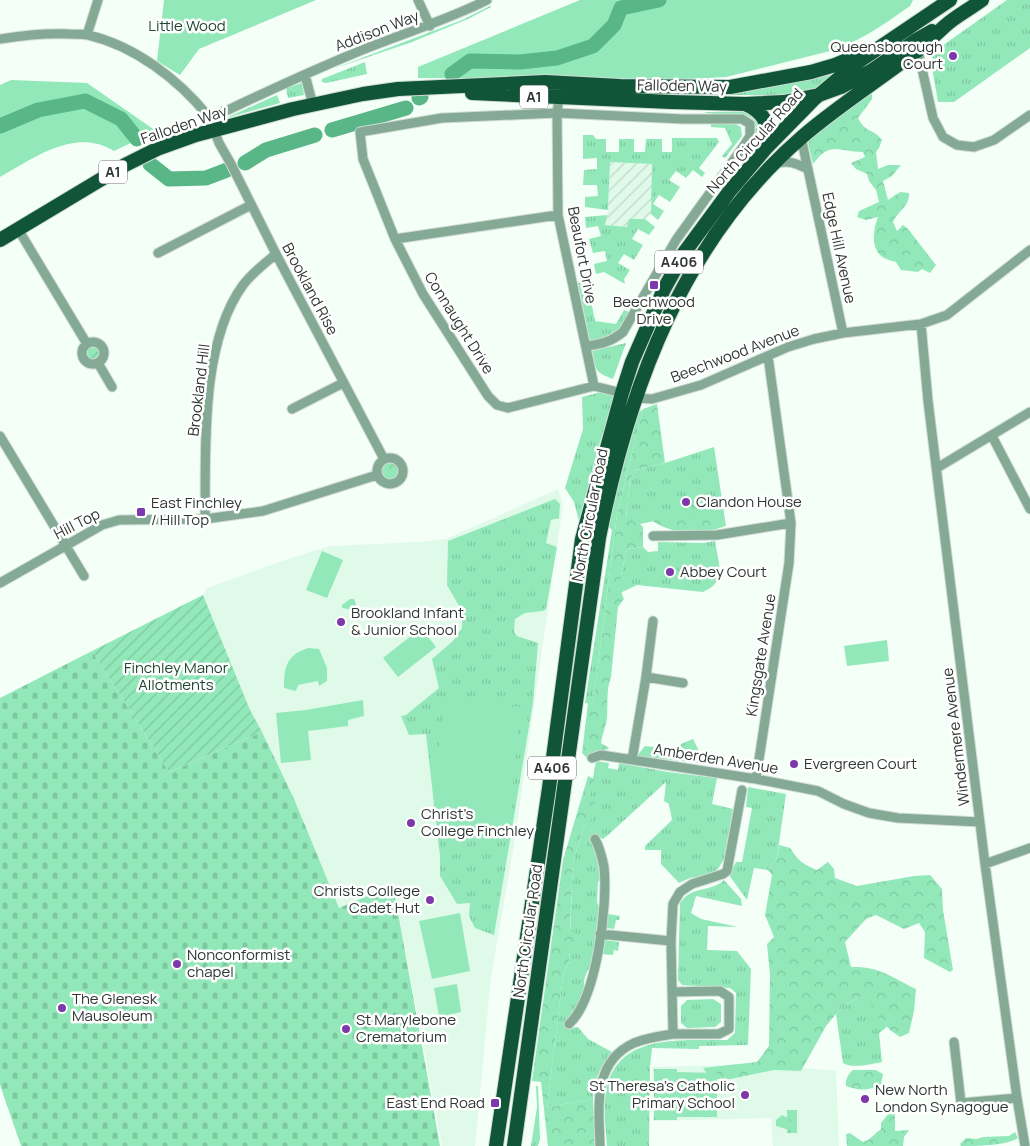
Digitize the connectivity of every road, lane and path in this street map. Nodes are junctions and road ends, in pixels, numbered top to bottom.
1 (98, 0) edge
2 (418, 0) edge
3 (486, 0) edge
4 (950, 0) edge
5 (982, 0) edge
6 (946, 25) junction
7 (430, 26) junction
8 (88, 35) junction
9 (0, 39) edge
10 (882, 45) junction
11 (918, 51) junction
12 (305, 75) junction
13 (559, 83) junction
14 (398, 89) junction
15 (819, 95) junction
16 (559, 98) junction
17 (313, 104) junction
18 (745, 104) junction
19 (557, 113) junction
20 (1030, 115) edge
21 (214, 130) junction
22 (801, 137) junction
23 (766, 148) junction
24 (773, 165) junction
25 (808, 170) junction
26 (251, 205) junction
27 (558, 215) junction
28 (18, 229) junction
29 (395, 239) junction
30 (0, 240) edge
31 (1030, 250) edge
32 (158, 253) dead end
33 (276, 254) junction
34 (920, 324) junction
35 (843, 333) junction
36 (88, 344) junction
37 (586, 346) junction
38 (768, 356) junction
39 (98, 363) junction
40 (344, 383) junction
41 (594, 386) junction
42 (112, 387) dead end
43 (622, 393) junction
44 (635, 398) junction
45 (292, 409) dead end
46 (1030, 412) edge
47 (0, 436) edge
48 (992, 436) junction
49 (384, 459) junction
50 (937, 468) junction
51 (378, 475) junction
52 (1030, 510) edge
53 (205, 519) junction
54 (791, 523) junction
55 (653, 536) dead end
56 (65, 545) junction
57 (84, 576) dead end
58 (0, 583) edge
59 (653, 621) dead end
60 (646, 677) junction
61 (683, 683) dead end
62 (592, 758) dead end
63 (632, 760) junction
64 (756, 779) junction
65 (742, 790) dead end
66 (980, 822) junction
67 (595, 838) dead end
68 (1030, 848) edge
69 (985, 864) junction
70 (600, 934) junction
71 (671, 941) junction
72 (672, 992) junction
73 (569, 1024) dead end
74 (672, 1034) junction
75 (954, 1042) dead end
76 (1017, 1098) junction
77 (496, 1146) edge
78 (514, 1146) edge
79 (600, 1146) edge
80 (1026, 1146) edge

1 - 8 street
2 - 7 street
3 - 7 street, Addison Way
4 - 10 highway, North Circular Road / A406
5 - 6 highway, North Circular Road / A406
6 - 11 highway, North Circular Road / A406
6 - 15 highway, Falloden Way / A1
7 - 12 street, Addison Way
8 - 9 street
8 - 12 street, Addison Way
10 - 13 highway, Falloden Way / A1
10 - 15 highway, North Circular Road / A406
11 - 20 street
11 - 22 highway, North Circular Road / A406
12 - 17 street
13 - 14 highway, Falloden Way / A1
13 - 16 highway
14 - 16 highway, Falloden Way / A1
14 - 17 highway, Falloden Way / A1
15 - 18 highway, Falloden Way / A1
15 - 23 highway, North Circular Road / A406
16 - 18 highway, Falloden Way / A1
16 - 19 street, Beaufort Drive
17 - 21 highway, Falloden Way / A1
18 - 23 highway
19 - 27 street, Beaufort Drive
19 - 29 street, Connaught Drive
19 - 37 street
21 - 26 street, Brookland Rise
21 - 28 highway, Falloden Way / A1
22 - 24 highway, North Circular Road / A406
22 - 25 street, Edge Hill Avenue
23 - 43 highway, North Circular Road / A406
24 - 25 street
24 - 44 highway, North Circular Road / A406
25 - 35 street, Edge Hill Avenue
26 - 32 street
26 - 33 street, Brookland Rise
27 - 29 street
27 - 37 street, Beaufort Drive
28 - 30 highway, Falloden Way / A1
28 - 36 street
29 - 41 street, Connaught Drive
31 - 34 street, Beechwood Avenue
33 - 40 street, Brookland Rise
33 - 53 street, Brookland Hill
34 - 35 street, Beechwood Avenue
34 - 50 street, Windermere Avenue
35 - 38 street, Beechwood Avenue
36 - 39 street
36 - 39 street
37 - 41 street, Beaufort Drive
38 - 44 street, Beechwood Avenue
38 - 54 street, Kingsgate Avenue
39 - 42 street
40 - 45 street
40 - 49 street, Brookland Rise
41 - 43 street, Connaught Drive
43 - 77 highway, North Circular Road / A406
44 - 78 highway, North Circular Road / A406
46 - 48 street
47 - 56 street
48 - 50 street
48 - 52 street
49 - 51 street
49 - 51 street
50 - 66 street, Windermere Avenue
51 - 53 street
53 - 56 street, Hill Top
54 - 55 street
54 - 64 street, Kingsgate Avenue
56 - 57 street
56 - 58 street, Hill Top
59 - 60 street
60 - 61 street
60 - 63 street
62 - 63 street, Amberden Avenue
63 - 64 street, Amberden Avenue
64 - 66 street, Amberden Avenue
65 - 71 street
66 - 69 street, Windermere Avenue
67 - 70 street
68 - 69 street
69 - 76 street, Windermere Avenue
70 - 71 street
70 - 73 street
71 - 72 street
72 - 74 street
72 - 74 street
74 - 79 street
75 - 76 street
76 - 80 street, Windermere Avenue

